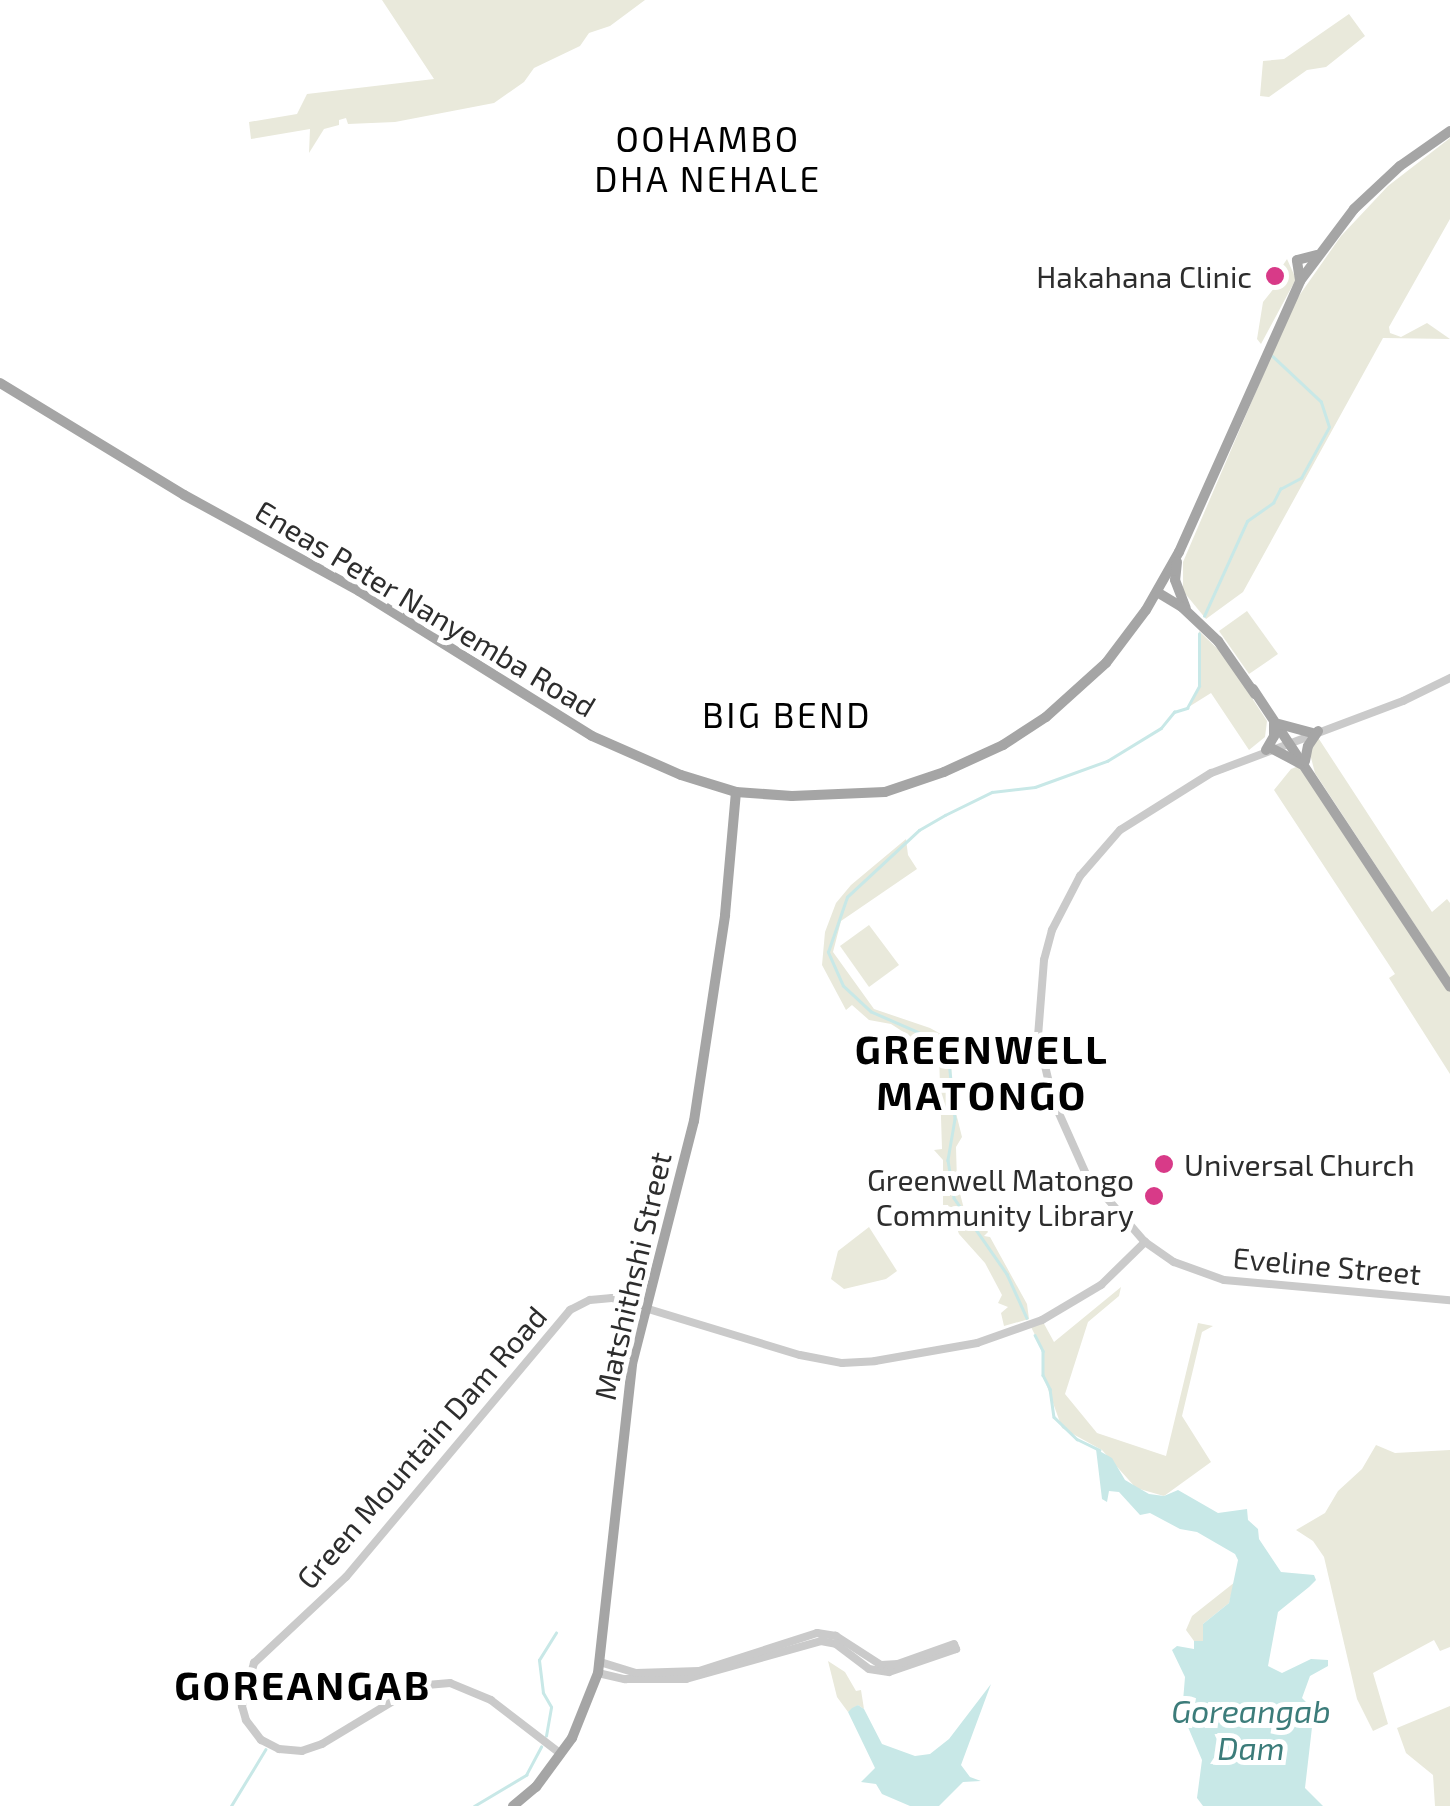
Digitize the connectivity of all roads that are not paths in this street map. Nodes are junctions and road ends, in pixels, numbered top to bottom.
1 (1450, 131) edge
2 (0, 382) edge
3 (1179, 552) junction
4 (1157, 592) junction
5 (1185, 609) junction
6 (1146, 610) junction
7 (1450, 678) edge
8 (1276, 723) junction
9 (1315, 732) junction
10 (1288, 742) junction
11 (1268, 749) junction
12 (1303, 764) junction
13 (736, 792) junction
14 (1450, 987) edge
15 (1145, 1242) junction
16 (1450, 1300) edge
17 (647, 1307) junction
18 (598, 1668) junction
19 (561, 1754) junction
20 (513, 1806) edge

1 - 3 main road
2 - 13 main road, Eneas Peter Nanyemba Road
3 - 4 main road
3 - 5 main road
4 - 5 main road
4 - 6 main road, Eneas Peter Nanyemba Road
5 - 6 main road
5 - 8 main road
6 - 13 main road, Eneas Peter Nanyemba Road
7 - 9 street, Eveline Street
8 - 9 main road
8 - 10 main road
8 - 11 main road
9 - 10 street, Eveline Street
9 - 12 main road
10 - 11 street, Eveline Street
10 - 12 main road
11 - 12 main road
11 - 15 street, Eveline Street
12 - 14 main road
13 - 17 main road, Matshithshi Street
15 - 16 street, Eveline Street
15 - 17 street, Green Mountain Dam Road
17 - 18 main road, Matshithshi Street
17 - 19 street, Green Mountain Dam Road
18 - 18 street
18 - 19 main road, Matshithshi Street
19 - 20 main road, Matshithshi Street

